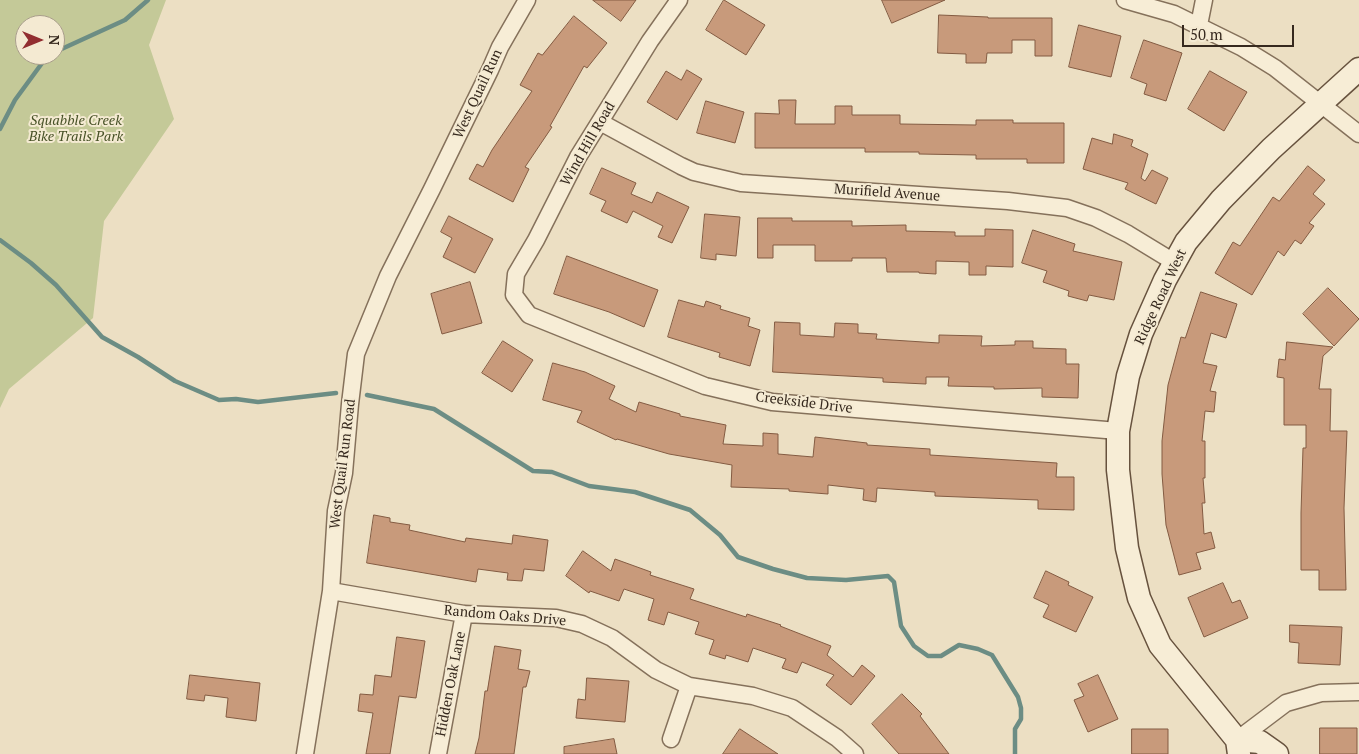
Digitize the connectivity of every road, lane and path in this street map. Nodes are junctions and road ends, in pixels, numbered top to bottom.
1 (527, 0) edge
2 (679, 0) edge
3 (1125, 0) edge
4 (1204, 0) edge
5 (1199, 25) junction
6 (1359, 69) edge
7 (1321, 104) junction
8 (600, 122) junction
9 (1359, 134) edge
10 (432, 189) joint
11 (1174, 262) junction
12 (514, 295) joint
13 (1118, 432) junction
14 (331, 591) junction
15 (464, 614) junction
16 (689, 686) junction
17 (1359, 692) edge
18 (671, 739) dead end
19 (1238, 747) edge
20 (305, 754) edge
21 (438, 754) edge
22 (855, 754) edge
23 (1277, 754) edge

1 - 10 street, West Quail Run
2 - 8 street, Wind Hill Road
3 - 5 street
4 - 5 street
5 - 7 street
6 - 7 street, Ridge Road West
7 - 9 street
7 - 11 street, Ridge Road West
8 - 11 street, Murifield Avenue
8 - 12 street, Wind Hill Road
10 - 14 street, West Quail Run Road
11 - 13 street, Ridge Road West
12 - 13 street, Creekside Drive
13 - 19 street, Ridge Road West
14 - 15 street, Random Oaks Drive
14 - 20 street, West Quail Run Road
15 - 16 street, Random Oaks Drive
15 - 21 street, Hidden Oak Lane
16 - 18 street
16 - 22 street, Random Oaks Drive
17 - 19 street
19 - 23 street

